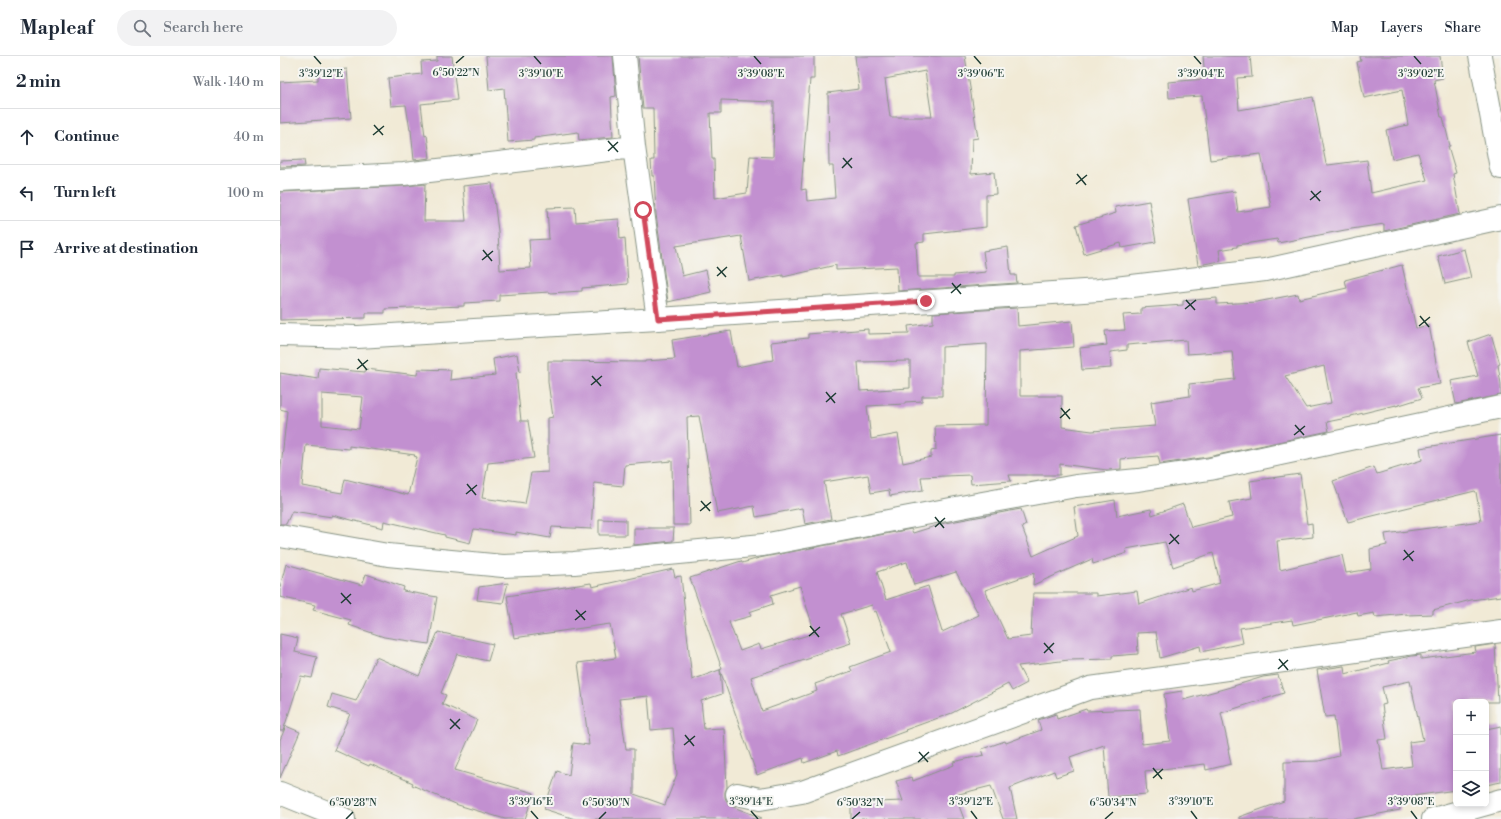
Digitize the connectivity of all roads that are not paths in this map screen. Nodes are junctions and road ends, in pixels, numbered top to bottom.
1 (624, 56) edge
2 (1480, 56) edge
3 (634, 147) junction
4 (1501, 168) edge
5 (280, 180) edge
6 (1501, 218) edge
7 (658, 319) junction
8 (280, 335) edge
9 (1501, 407) edge
10 (280, 536) edge
11 (1501, 631) edge
12 (280, 793) edge
13 (737, 794) dead end
14 (1501, 800) edge
15 (344, 819) edge
16 (1433, 819) edge

1 - 3 street
2 - 4 street
3 - 5 street
3 - 7 street
6 - 7 street
7 - 8 street
9 - 10 street
11 - 13 street
12 - 15 street
14 - 16 street

